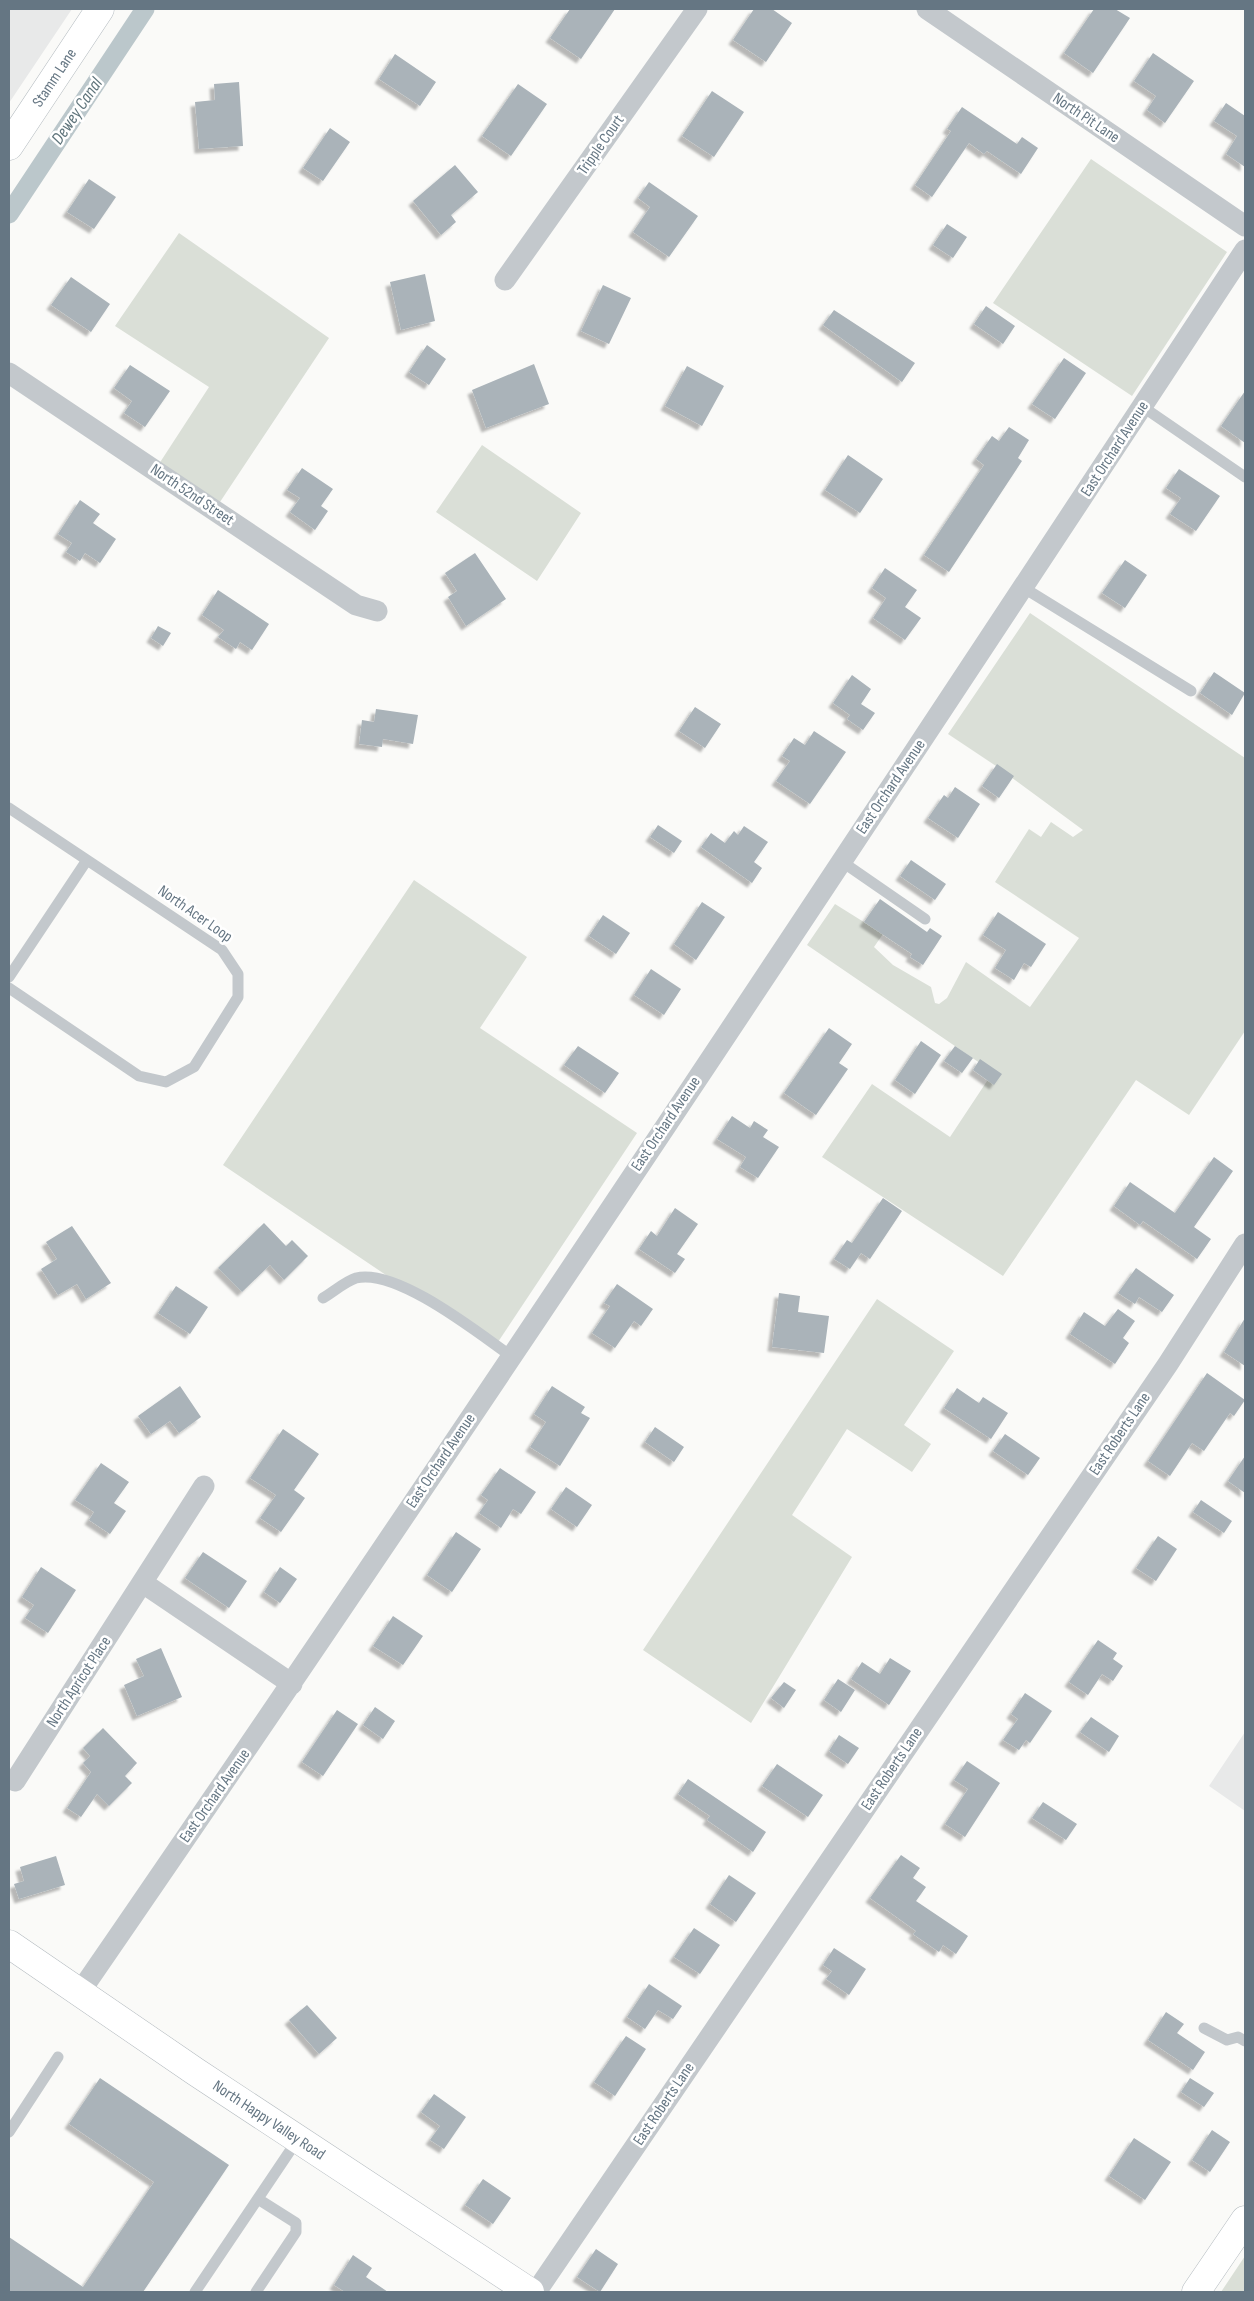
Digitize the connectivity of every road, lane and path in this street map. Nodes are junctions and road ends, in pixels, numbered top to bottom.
1 (100, 9) edge
2 (697, 9) edge
3 (927, 9) edge
4 (9, 146) edge
5 (1245, 226) edge
6 (1245, 250) edge
7 (505, 280) dead end
8 (9, 373) edge
9 (1142, 407) junction
10 (1245, 477) edge
11 (1024, 588) junction
12 (377, 611) dead end
13 (1191, 691) dead end
14 (11, 814) edge
15 (87, 860) junction
16 (841, 861) junction
17 (925, 919) dead end
18 (9, 977) edge
19 (9, 988) edge
20 (1245, 1244) edge
21 (324, 1298) dead end
22 (511, 1356) junction
23 (204, 1486) dead end
24 (143, 1583) junction
25 (292, 1684) junction
26 (15, 1781) dead end
27 (9, 1944) edge
28 (80, 1992) junction
29 (1204, 2028) dead end
30 (1245, 2042) edge
31 (58, 2057) dead end
32 (9, 2132) edge
33 (298, 2139) junction
34 (258, 2198) junction
35 (1245, 2220) edge
36 (195, 2292) edge
37 (256, 2292) edge
38 (530, 2292) edge
39 (536, 2292) edge
40 (1196, 2292) edge

1 - 4 main road, Stamm Lane
2 - 7 street, Tripple Court
3 - 5 street, North Pit Lane
6 - 9 street, East Orchard Avenue
8 - 12 street, North 52nd Street
9 - 10 lane
9 - 11 street, East Orchard Avenue
11 - 13 lane
11 - 16 street, East Orchard Avenue
14 - 15 lane, North Acer Loop
15 - 18 lane
15 - 19 lane, North Acer Loop
16 - 17 lane
16 - 22 street, East Orchard Avenue
20 - 39 street, East Roberts Lane
21 - 22 lane
22 - 25 street, East Orchard Avenue
23 - 24 street, North Apricot Place
24 - 25 street
24 - 26 street, North Apricot Place
25 - 28 street, East Orchard Avenue
27 - 28 main road, North Happy Valley Road
28 - 33 main road, North Happy Valley Road
29 - 30 lane
31 - 32 lane
33 - 34 lane
33 - 38 main road, North Happy Valley Road
34 - 36 lane
34 - 37 lane
35 - 40 main road

